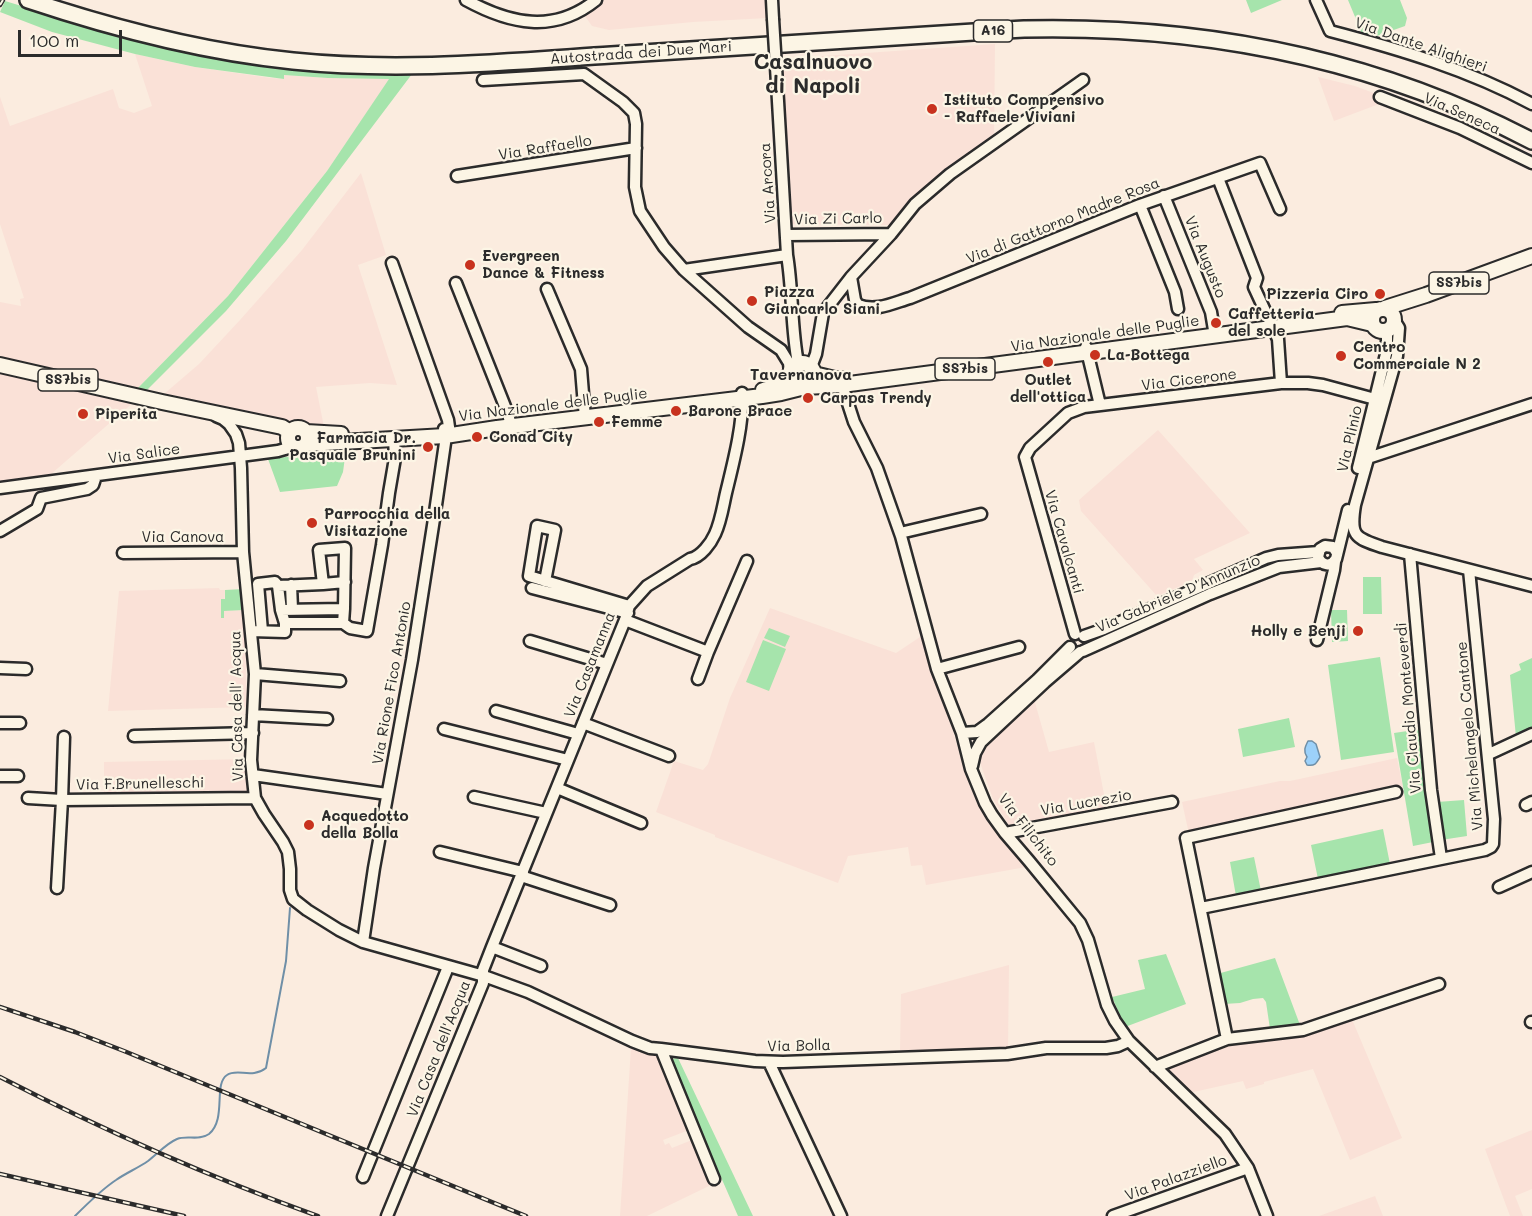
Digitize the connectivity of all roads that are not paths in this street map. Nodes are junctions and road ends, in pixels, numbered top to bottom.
1 (28, 0) edge
2 (58, 0) edge
3 (596, 0) edge
4 (772, 0) edge
5 (1316, 0) edge
6 (470, 2) edge
7 (439, 61) junction
8 (405, 62) junction
9 (483, 80) dead end
10 (1083, 80) dead end
11 (1380, 97) dead end
12 (1532, 104) edge
13 (1532, 130) edge
14 (1532, 141) edge
15 (636, 148) junction
16 (1532, 163) edge
17 (457, 176) dead end
18 (1218, 178) junction
19 (1164, 196) junction
20 (1140, 205) junction
21 (1280, 209) dead end
22 (891, 234) junction
23 (786, 235) junction
24 (787, 255) junction
25 (1532, 256) edge
26 (1532, 261) edge
27 (392, 263) dead end
28 (684, 270) junction
29 (851, 277) junction
30 (456, 283) dead end
31 (547, 289) dead end
32 (1178, 309) dead end
33 (1384, 321) junction
34 (1272, 325) junction
35 (1214, 333) junction
36 (1087, 350) junction
37 (0, 365) edge
38 (801, 370) junction
39 (842, 382) junction
40 (1281, 383) junction
41 (803, 387) junction
42 (742, 395) junction
43 (1375, 399) junction
44 (1532, 404) edge
45 (1100, 405) junction
46 (202, 410) junction
47 (585, 415) junction
48 (510, 423) junction
49 (447, 432) junction
50 (307, 438) junction
51 (290, 439) junction
52 (394, 439) junction
53 (239, 456) junction
54 (1025, 457) joint
55 (1368, 458) junction
56 (96, 476) junction
57 (0, 488) edge
58 (981, 514) dead end
59 (0, 531) edge
60 (900, 533) junction
61 (243, 552) junction
62 (123, 553) dead end
63 (1334, 553) junction
64 (1410, 554) junction
65 (1320, 557) junction
66 (747, 561) dead end
67 (1469, 570) junction
68 (544, 581) junction
69 (345, 582) junction
70 (323, 584) junction
71 (291, 585) junction
72 (278, 586) junction
73 (532, 588) dead end
74 (1531, 589) edge
75 (344, 609) junction
76 (286, 610) junction
77 (627, 613) junction
78 (285, 623) junction
79 (344, 623) junction
80 (257, 631) junction
81 (1080, 635) junction
82 (1317, 640) dead end
83 (530, 641) dead end
84 (1018, 647) dead end
85 (1077, 650) junction
86 (708, 652) junction
87 (607, 664) junction
88 (0, 668) edge
89 (26, 669) dead end
90 (937, 669) junction
91 (255, 674) junction
92 (698, 679) dead end
93 (340, 681) dead end
94 (496, 711) dead end
95 (253, 715) junction
96 (327, 719) dead end
97 (0, 723) edge
98 (20, 723) dead end
99 (583, 723) junction
100 (444, 729) dead end
101 (253, 732) junction
102 (962, 733) junction
103 (578, 734) junction
104 (1532, 734) edge
105 (134, 736) dead end
106 (64, 737) dead end
107 (1489, 754) junction
108 (669, 756) dead end
109 (568, 760) junction
110 (972, 769) junction
111 (252, 775) junction
112 (0, 776) edge
113 (18, 776) dead end
114 (556, 788) junction
115 (1396, 792) dead end
116 (387, 794) junction
117 (474, 797) dead end
118 (28, 798) dead end
119 (255, 798) junction
120 (62, 800) junction
121 (1172, 802) dead end
122 (546, 813) junction
123 (641, 823) dead end
124 (1005, 833) junction
125 (440, 852) dead end
126 (1441, 858) junction
127 (1532, 872) edge
128 (522, 874) junction
129 (1499, 887) dead end
130 (57, 888) dead end
131 (610, 905) dead end
132 (1201, 908) junction
133 (363, 942) junction
134 (492, 947) junction
135 (541, 966) dead end
136 (448, 967) junction
137 (484, 976) junction
138 (1439, 984) dead end
139 (1227, 1039) junction
140 (1129, 1041) junction
141 (661, 1049) junction
142 (769, 1062) junction
143 (1155, 1067) junction
144 (1248, 1168) junction
145 (363, 1177) dead end
146 (714, 1179) dead end
147 (1145, 1211) edge
148 (387, 1216) edge
149 (841, 1216) edge
150 (1113, 1216) edge
151 (1267, 1216) edge

1 - 8 highway, Autostrada dei Due Mari / A16
2 - 8 highway, Autostrada dei Due Mari / A16
3 - 6 street
4 - 23 street, Via Arcora, bridge
5 - 12 street, Via Dante Alighieri
7 - 8 highway, Autostrada dei Due Mari / A16
7 - 13 highway, Autostrada dei Due Mari / A16
7 - 14 highway, Autostrada dei Due Mari / A16
9 - 15 street
10 - 22 street, Via Zi Carlo
11 - 16 street, Via Seneca
15 - 17 street, Via Raffaello
15 - 28 street
18 - 19 street, Via di Gattorno Madre Rosa
18 - 21 street, Via di Gattorno Madre Rosa
18 - 34 street
19 - 20 street, Via di Gattorno Madre Rosa
19 - 35 street, Via Augusto
20 - 29 street, Via di Gattorno Madre Rosa
20 - 32 street
22 - 23 street, Via Zi Carlo
22 - 29 street, Via Zi Carlo
23 - 24 street, Via Arcora
24 - 28 street
24 - 38 street, Via Arcora
25 - 33 main road, Via Nazionale delle Puglie / SS7bis
26 - 33 main road, Via Nazionale delle Puglie / SS7bis
27 - 49 street
28 - 38 street
29 - 38 street, Via Zi Carlo
30 - 48 street
31 - 47 street
33 - 34 main road, Via Nazionale delle Puglie / SS7bis
33 - 43 street, Via Plinio
33 - 55 street
34 - 35 main road, Via Nazionale delle Puglie / SS7bis
34 - 40 street
35 - 36 main road, Via Nazionale delle Puglie / SS7bis
36 - 39 main road, Via Nazionale delle Puglie / SS7bis
36 - 45 street
37 - 46 main road, SS7bis
38 - 39 main road, Via Nazionale delle Puglie
38 - 41 main road
38 - 41 main road
38 - 42 main road, Via Nazionale delle Puglie / SS7bis
39 - 41 main road, Via Nazionale delle Puglie / SS7bis
39 - 60 street, Via Filichito
40 - 43 street, Via Cicerone
40 - 45 street, Via Cicerone
41 - 42 main road, Via Nazionale delle Puglie / SS7bis
42 - 47 main road, Via Nazionale delle Puglie / SS7bis
42 - 77 street, Via Casamanna
43 - 63 street, Via Plinio
44 - 55 street
45 - 54 street, Via Cicerone
46 - 51 main road, SS7bis
46 - 53 street, Via Casa dell' Acqua
47 - 48 main road, Via Nazionale delle Puglie / SS7bis
48 - 49 main road, Via Nazionale delle Puglie / SS7bis
49 - 50 main road, Via Nazionale delle Puglie / SS7bis
49 - 52 main road, Via Nazionale delle Puglie / SS7bis
49 - 116 street, Via Rione Fico Antonio
50 - 51 main road, SS7bis
50 - 52 main road, Via Nazionale delle Puglie / SS7bis
51 - 53 street, Via Salice
52 - 79 street
53 - 56 street, Via Salice
53 - 61 street, Via Casa dell' Acqua
54 - 81 street, Via Cavalcanti
55 - 64 street
56 - 57 street, Via Salice
56 - 59 street
58 - 60 street
60 - 90 street, Via Filichito
61 - 62 street, Via Canova
61 - 80 street, Via Casa dell' Acqua
63 - 65 street
63 - 65 street
63 - 82 street, Via Plinio
64 - 67 street
64 - 126 street, Via Claudio Monteverdi
65 - 81 street, Via Gabriele D'Annunzio
65 - 85 street, Via Gabriele D'Annunzio
66 - 86 street
67 - 74 street
67 - 107 street, Via Michelangelo Cantone
68 - 68 street
68 - 77 street
69 - 70 street
69 - 70 street
69 - 75 street
70 - 71 street
71 - 72 street
71 - 76 street
72 - 76 street
72 - 80 street
73 - 77 street
75 - 76 street
75 - 79 street
76 - 78 street
77 - 86 street
77 - 87 street, Via Casamanna
78 - 79 street
78 - 80 street
80 - 91 street, Via Casa dell' Acqua
81 - 85 street, Via Gabriele D'Annunzio
81 - 85 street, Via Gabriele D'Annunzio
83 - 87 street
84 - 90 street
85 - 102 street, Via Gabriele D'Annunzio
85 - 110 street, Via Gabriele D'Annunzio
86 - 92 street
87 - 99 street, Via Casamanna
88 - 89 street
90 - 102 street, Via Filichito
91 - 93 street
91 - 95 street, Via Casa dell' Acqua
94 - 103 street
95 - 96 street
95 - 101 street, Via Casa dell' Acqua
97 - 98 street
99 - 103 street, Via Casamanna
99 - 108 street
100 - 109 street
101 - 105 street
101 - 111 street, Via Casa dell' Acqua
102 - 110 street, Via Filichito
103 - 109 street, Via Casamanna
104 - 107 street
106 - 120 street, Via F.Brunelleschi
107 - 126 street, Via Michelangelo Cantone
109 - 114 street, Via Casamanna
110 - 124 street, Via Filichito
111 - 116 street
111 - 119 street, Via Casa dell' Acqua
112 - 113 street
114 - 122 street, Via Casamanna
114 - 123 street
115 - 132 street
116 - 133 street, Via Rione Fico Antonio
117 - 122 street
118 - 120 street, Via F.Brunelleschi
119 - 120 street, Via F.Brunelleschi
119 - 133 street, Via Casa dell' Acqua
120 - 130 street, Via F.Brunelleschi
121 - 124 street, Via Lucrezio
122 - 128 street, Via Casamanna
124 - 140 street, Via Filichito
125 - 128 street
126 - 132 street
127 - 129 street
128 - 131 street
128 - 134 street, Via Casamanna
132 - 139 street
133 - 136 street, Via Casa dell'Acqua
134 - 135 street
134 - 137 street, Via Casamanna
136 - 137 street, Via Casa dell'Acqua
136 - 145 street
137 - 141 street, Via Bolla
137 - 148 street, Via Casa dell'Acqua
138 - 139 street
139 - 143 street
140 - 142 street, Via Bolla
140 - 143 street, Via Filichito
141 - 142 street, Via Bolla
141 - 146 street
142 - 149 street
143 - 144 street, Via Filichito
144 - 147 street, Via Palazziello
144 - 151 street, Via Filichito
147 - 150 street, Via Palazziello

